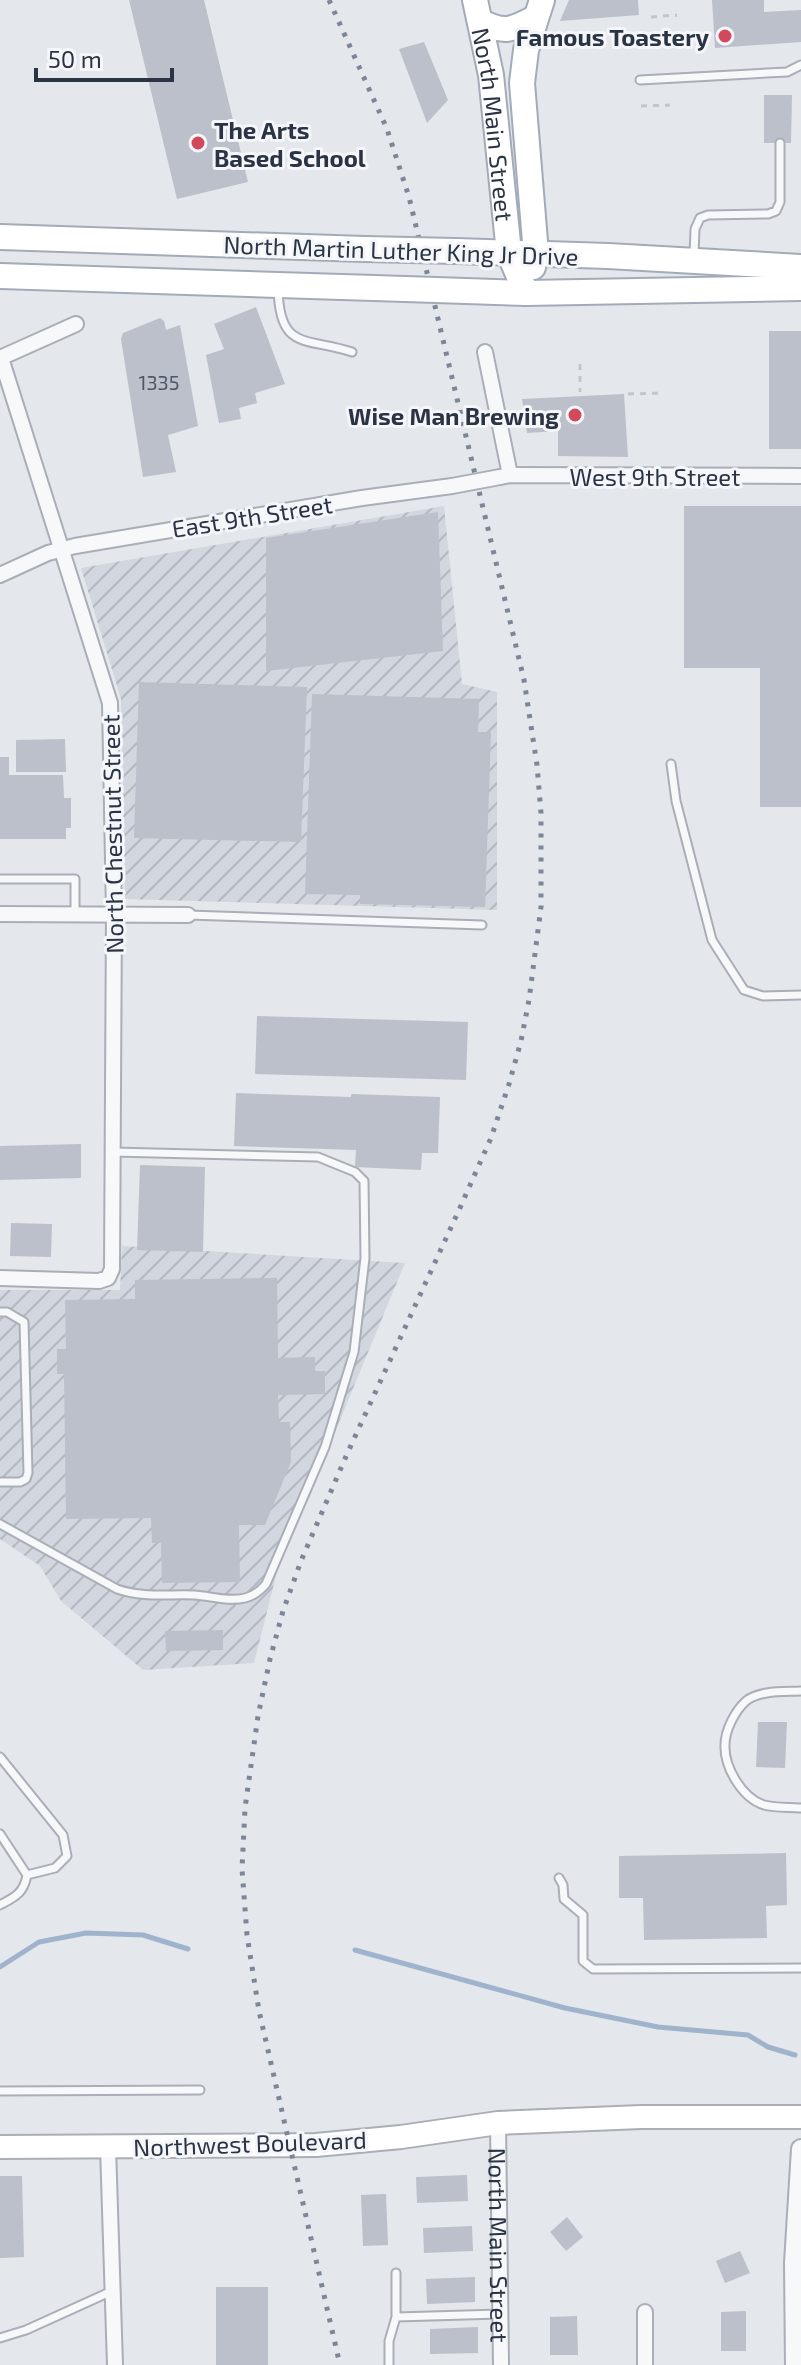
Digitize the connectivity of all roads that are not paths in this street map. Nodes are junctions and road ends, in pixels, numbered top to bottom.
1 (539, 9) edge
2 (477, 11) edge
3 (801, 65) edge
4 (640, 80) dead end
5 (780, 143) dead end
6 (0, 237) edge
7 (509, 253) junction
8 (536, 254) junction
9 (694, 261) junction
10 (801, 267) edge
11 (0, 276) edge
12 (278, 285) junction
13 (801, 288) edge
14 (526, 293) junction
15 (76, 324) dead end
16 (352, 352) dead end
17 (485, 352) dead end
18 (0, 358) edge
19 (505, 476) junction
20 (801, 476) edge
21 (61, 549) junction
22 (0, 575) edge
23 (671, 764) dead end
24 (0, 879) edge
25 (75, 913) junction
26 (114, 913) junction
27 (0, 914) edge
28 (188, 915) joint
29 (482, 925) dead end
30 (801, 995) edge
31 (113, 1152) junction
32 (0, 1278) edge
33 (0, 1312) edge
34 (0, 1482) edge
35 (0, 1524) edge
36 (801, 1691) edge
37 (0, 1757) edge
38 (801, 1808) edge
39 (0, 1834) edge
40 (27, 1875) junction
41 (559, 1878) dead end
42 (0, 1905) edge
43 (801, 1968) edge
44 (200, 2090) dead end
45 (0, 2091) edge
46 (801, 2117) edge
47 (498, 2123) junction
48 (0, 2147) edge
49 (108, 2147) junction
50 (801, 2149) edge
51 (396, 2273) dead end
52 (112, 2291) junction
53 (645, 2312) dead end
54 (500, 2314) junction
55 (396, 2317) junction
56 (0, 2338) edge
57 (115, 2365) edge
58 (389, 2365) edge
59 (501, 2365) edge
60 (645, 2365) edge
61 (795, 2365) edge

1 - 2 main road
1 - 8 main road
2 - 7 main road, North Main Street
3 - 4 lane
5 - 9 lane
6 - 7 main road, North Martin Luther King Jr Drive, bridge
7 - 8 main road, North Martin Luther King Jr Drive
7 - 14 main road, North Main Street
8 - 9 main road, North Martin Luther King Jr Drive
8 - 14 main road
9 - 10 main road, North Martin Luther King Jr Drive
11 - 12 main road, North Martin Luther King Jr Drive
12 - 14 main road, North Martin Luther King Jr Drive, bridge
12 - 16 lane
13 - 14 main road, North Martin Luther King Jr Drive
15 - 18 street
17 - 19 street
18 - 21 street, North Chestnut Street
19 - 20 street, West 9th Street
19 - 21 street, East 9th Street, bridge
21 - 22 street, East 9th Street
21 - 26 street, North Chestnut Street
23 - 30 lane
24 - 25 lane
25 - 26 street
25 - 27 street
26 - 28 street
26 - 31 street, North Chestnut Street
28 - 29 lane
31 - 32 street, North Chestnut Street
31 - 35 lane
33 - 34 lane
36 - 38 lane
37 - 40 lane
39 - 40 lane
40 - 42 lane
41 - 43 lane
44 - 45 lane
46 - 47 main road, Northwest Boulevard
47 - 49 main road, Northwest Boulevard
47 - 54 street, North Main Street
48 - 49 main road, Northwest Boulevard
49 - 52 street
50 - 61 street
51 - 55 lane
52 - 56 lane
52 - 57 street
53 - 60 street
54 - 55 lane
54 - 59 street, North Main Street
55 - 58 lane

